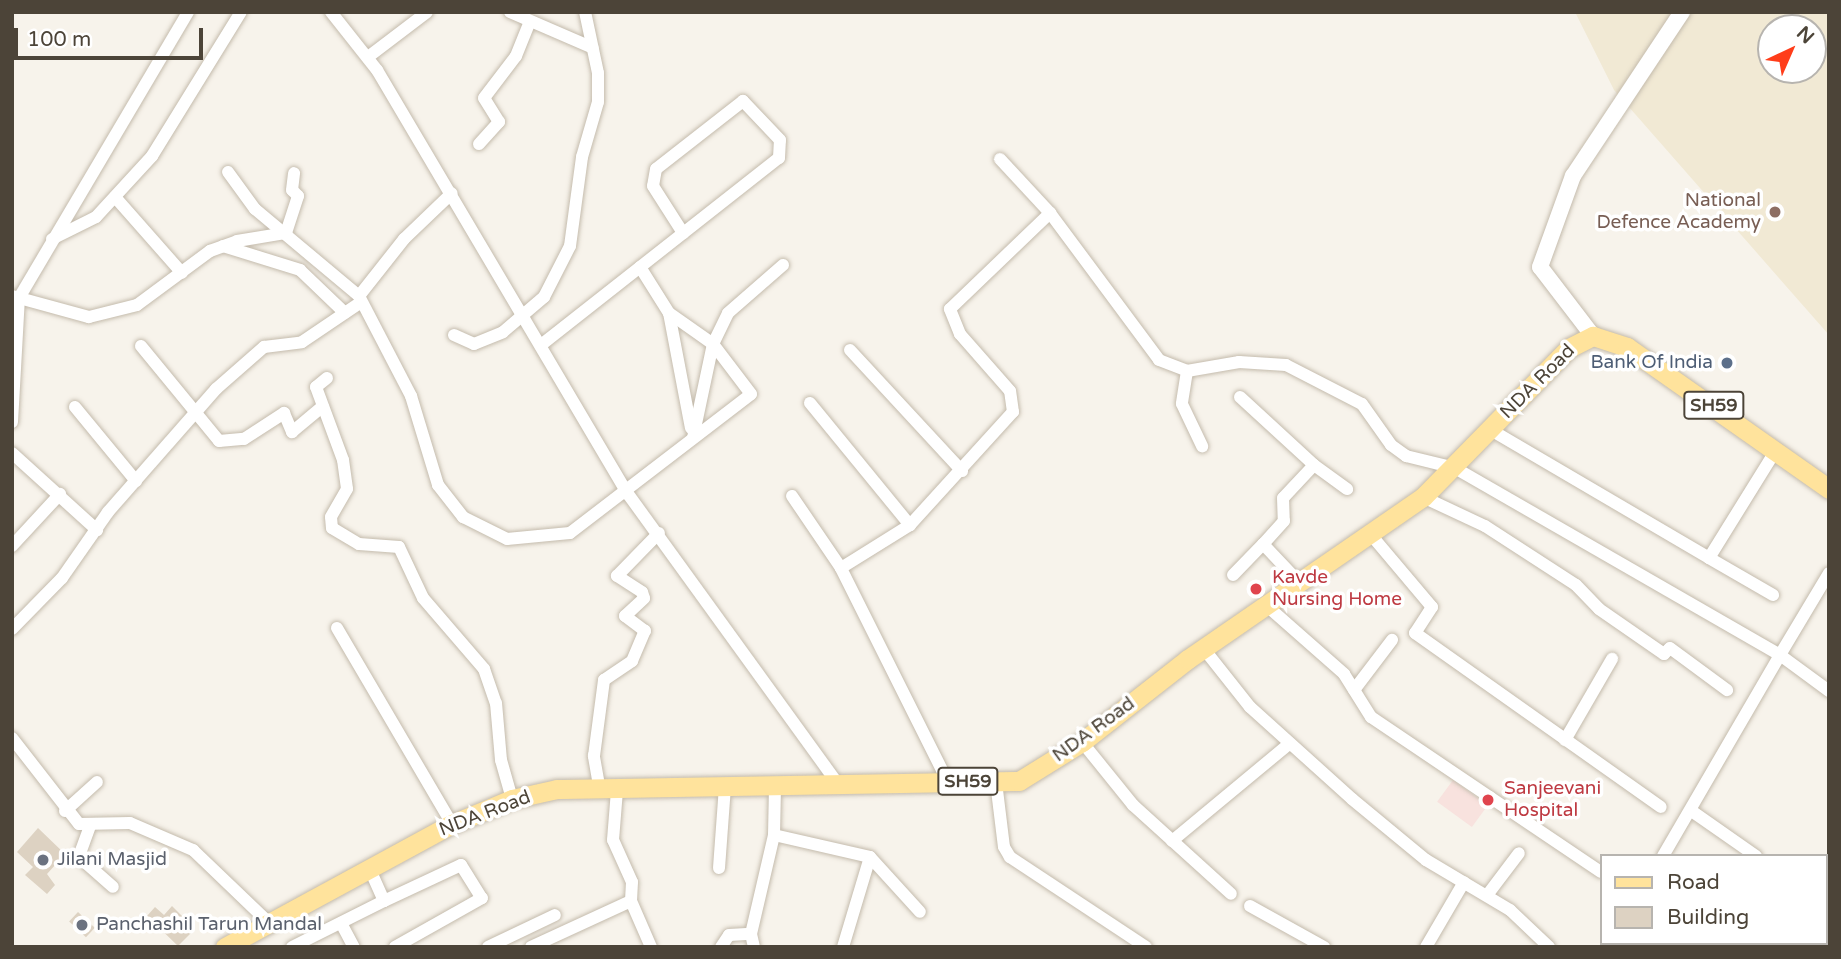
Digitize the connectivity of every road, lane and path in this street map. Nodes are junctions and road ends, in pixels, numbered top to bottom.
1 (188, 12) edge
2 (241, 12) edge
3 (331, 12) edge
4 (427, 12) edge
5 (510, 12) edge
6 (585, 12) edge
7 (1682, 12) edge
8 (529, 24) junction
9 (593, 48) junction
10 (368, 57) junction
11 (479, 144) dead end
12 (1000, 159) dead end
13 (228, 172) dead end
14 (294, 173) dead end
15 (452, 193) junction
16 (115, 197) junction
17 (1050, 214) junction
18 (286, 233) junction
19 (683, 233) junction
20 (49, 240) junction
21 (223, 246) junction
22 (783, 265) dead end
23 (640, 267) junction
24 (181, 272) junction
25 (16, 297) edge
26 (360, 299) junction
27 (345, 313) junction
28 (669, 313) junction
29 (523, 315) junction
30 (454, 335) dead end
31 (1593, 336) junction
32 (713, 344) junction
33 (541, 345) junction
34 (141, 346) dead end
35 (850, 350) dead end
36 (1187, 371) junction
37 (327, 378) dead end
38 (1240, 397) dead end
39 (15, 398) edge
40 (810, 403) dead end
41 (323, 406) junction
42 (75, 407) dead end
43 (191, 412) junction
44 (12, 422) edge
45 (1491, 430) junction
46 (693, 438) junction
47 (1202, 446) dead end
48 (1776, 450) junction
49 (12, 453) edge
50 (1314, 465) junction
51 (1455, 468) junction
52 (962, 471) junction
53 (136, 481) junction
54 (1347, 489) dead end
55 (1829, 489) edge
56 (60, 494) junction
57 (628, 494) junction
58 (792, 496) dead end
59 (1423, 497) junction
60 (911, 525) junction
61 (97, 530) junction
62 (659, 533) junction
63 (1372, 536) junction
64 (1264, 544) junction
65 (12, 546) edge
66 (1709, 558) junction
67 (841, 568) junction
68 (1829, 573) edge
69 (1233, 575) dead end
70 (1298, 581) junction
71 (1773, 595) dead end
72 (1266, 606) junction
73 (337, 628) dead end
74 (12, 629) edge
75 (1392, 640) dead end
76 (1204, 649) junction
77 (1780, 655) junction
78 (1612, 659) dead end
79 (1354, 690) junction
80 (1727, 690) dead end
81 (1829, 691) edge
82 (12, 738) edge
83 (1565, 740) junction
84 (1082, 742) junction
85 (1290, 743) junction
86 (947, 780) junction
87 (836, 781) junction
88 (97, 782) dead end
89 (996, 782) junction
90 (775, 786) junction
91 (725, 787) junction
92 (608, 790) junction
93 (512, 799) junction
94 (1661, 807) dead end
95 (65, 811) junction
96 (1693, 812) junction
97 (452, 824) junction
98 (90, 826) junction
99 (774, 835) junction
100 (1172, 841) junction
101 (1519, 853) dead end
102 (1664, 854) edge
103 (1753, 854) edge
104 (870, 857) junction
105 (369, 867) junction
106 (719, 868) dead end
107 (1600, 871) edge
108 (1464, 882) junction
109 (113, 887) dead end
110 (1231, 894) dead end
111 (1488, 894) junction
112 (384, 901) junction
113 (631, 901) junction
114 (1250, 906) dead end
115 (920, 912) dead end
116 (555, 915) dead end
117 (266, 920) junction
118 (341, 923) junction
119 (752, 940) edge
120 (1549, 946) edge
121 (226, 947) edge
122 (292, 947) edge
123 (354, 947) edge
124 (395, 947) edge
125 (488, 947) edge
126 (531, 947) edge
127 (651, 947) edge
128 (721, 947) edge
129 (843, 947) edge
130 (1146, 947) edge
131 (1324, 947) edge
132 (1426, 947) edge

1 - 20 street
2 - 16 street
3 - 10 street
4 - 10 street
5 - 8 street
6 - 9 street
7 - 31 street
8 - 9 street
8 - 11 street
9 - 29 street
10 - 15 street
12 - 17 street
13 - 18 street
14 - 18 street
15 - 26 street
15 - 29 street
16 - 20 street
16 - 24 street
17 - 36 street
17 - 52 street
18 - 21 street
18 - 26 street
19 - 19 street
19 - 23 street
20 - 25 street
21 - 24 street
21 - 27 street
22 - 32 street
23 - 28 street
23 - 33 street
24 - 25 street
25 - 39 street
26 - 27 street
26 - 57 street
27 - 43 street
28 - 32 street
28 - 46 street
29 - 30 street
29 - 33 street
31 - 45 main road, NDA Road / SH59
31 - 48 main road, NDA Road / SH59
32 - 46 street
32 - 46 street
33 - 57 street
34 - 43 street
35 - 52 street
36 - 47 street
36 - 51 street
37 - 41 street
38 - 50 street
39 - 44 street
40 - 60 street
41 - 43 street
41 - 93 street
42 - 53 street
43 - 53 street
45 - 51 main road, NDA Road / SH59
45 - 66 street
46 - 57 street
48 - 55 main road, NDA Road / SH59
48 - 66 street
49 - 56 street
50 - 54 street
50 - 64 street
51 - 59 main road, NDA Road / SH59
51 - 77 street
52 - 60 street
53 - 61 street
56 - 61 street
56 - 65 street
57 - 62 street
58 - 67 street
59 - 63 main road, NDA Road / SH59
59 - 80 street
60 - 67 street
61 - 74 street
62 - 87 street
62 - 92 street
63 - 70 main road, NDA Road / SH59
63 - 83 street
64 - 69 street
64 - 70 street
66 - 71 street
67 - 86 street
68 - 77 street
70 - 72 main road, NDA Road / SH59
72 - 76 main road, NDA Road / SH59
72 - 79 street
73 - 97 street
75 - 79 street
76 - 84 main road, NDA Road / SH59
76 - 85 street
77 - 81 street
77 - 96 street
78 - 83 street
79 - 107 street
82 - 95 street
83 - 94 street
84 - 89 main road, NDA Road / SH59
84 - 100 street
85 - 100 street
85 - 108 street
86 - 87 main road, NDA Road / SH59
86 - 89 main road, NDA Road / SH59
87 - 90 main road, NDA Road / SH59
88 - 95 street
89 - 130 street
90 - 91 main road, NDA Road / SH59
90 - 99 street
91 - 92 main road, NDA Road / SH59
91 - 106 street
92 - 93 main road, NDA Road / SH59
92 - 113 street
93 - 97 main road, NDA Road / SH59
95 - 98 street
96 - 102 street
96 - 103 street
97 - 105 main road, NDA Road / SH59
98 - 109 street
98 - 117 street
99 - 104 street
99 - 119 street
100 - 110 street
101 - 111 street
104 - 115 street
104 - 129 street
105 - 112 street
105 - 117 main road, NDA Road / SH59
108 - 111 street
108 - 132 street
111 - 120 street
112 - 118 street
112 - 124 street
113 - 126 street
113 - 127 street
114 - 131 street
116 - 125 street
117 - 121 main road, NDA Road / SH59
118 - 122 street
118 - 123 street
119 - 128 street

